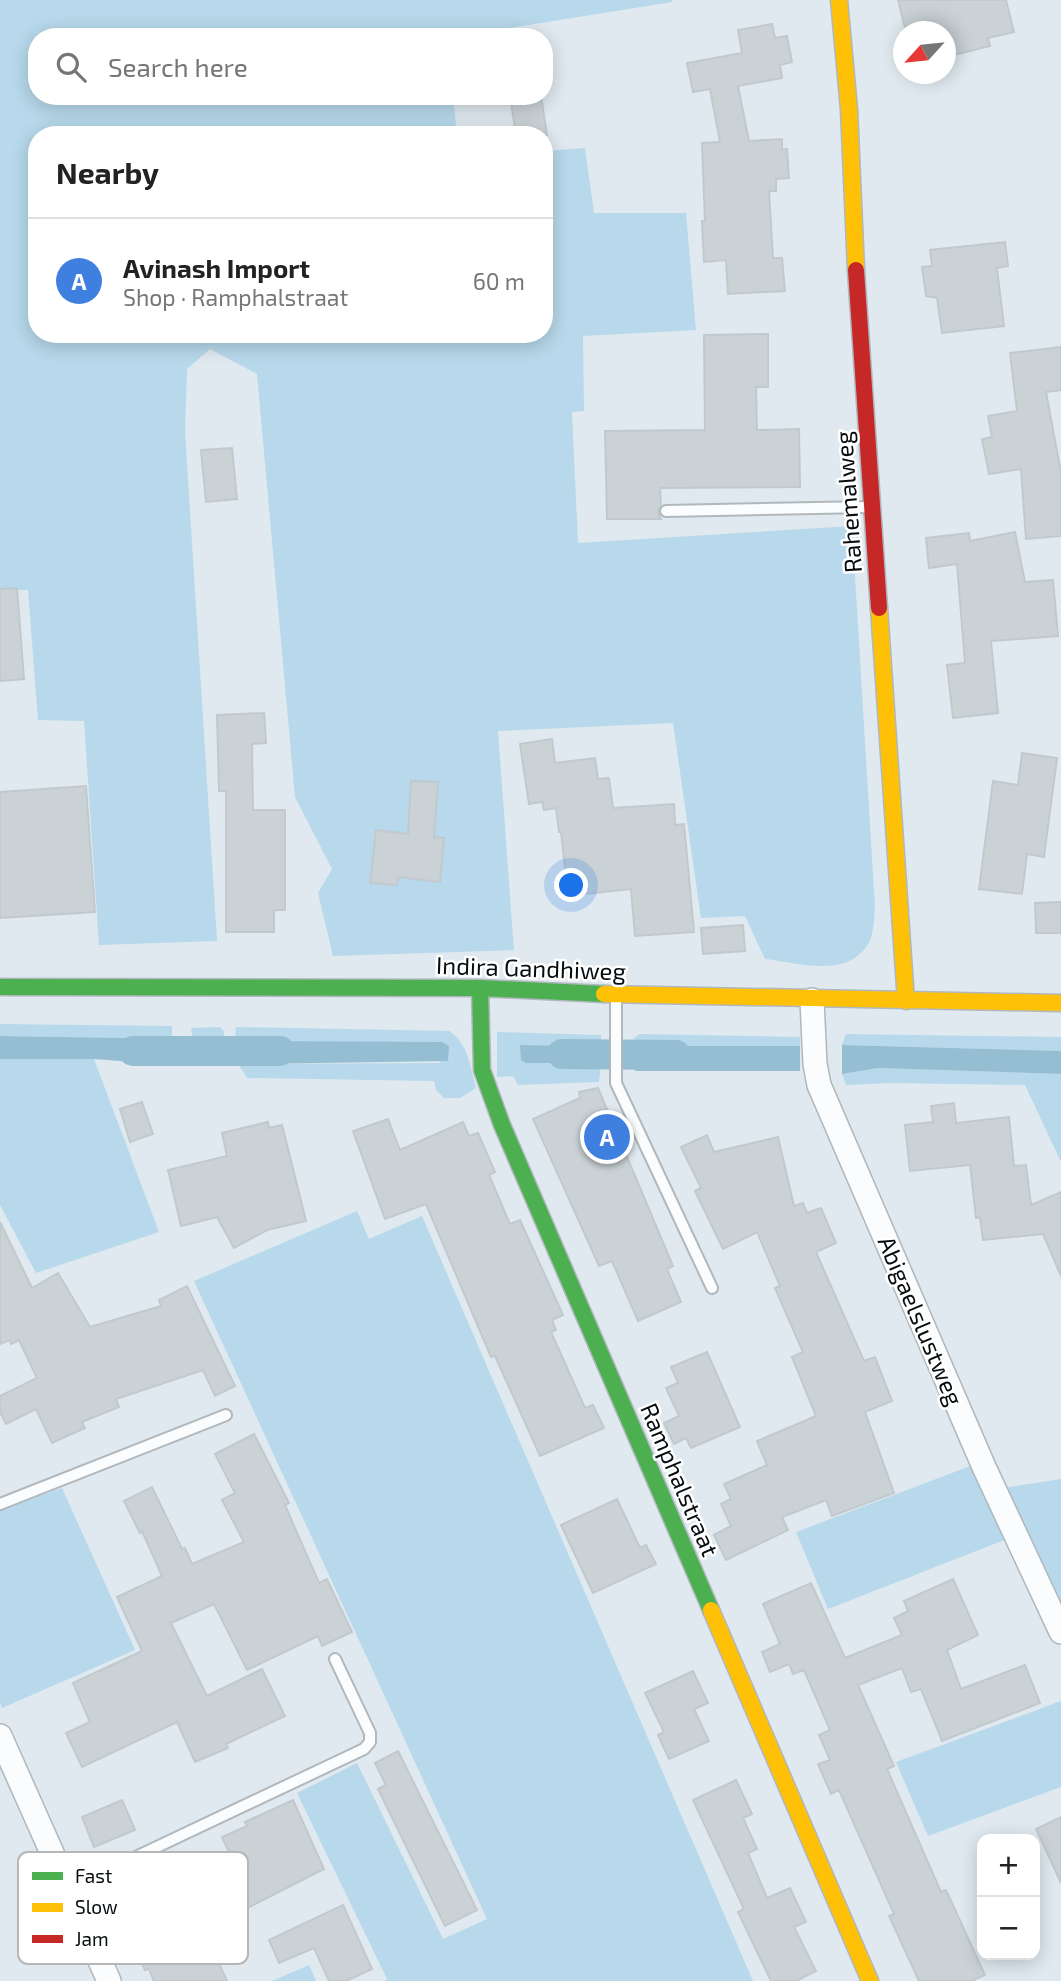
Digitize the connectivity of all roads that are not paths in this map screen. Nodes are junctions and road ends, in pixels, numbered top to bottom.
1 (839, 0) edge
2 (872, 507) junction
3 (666, 511) dead end
4 (0, 987) edge
5 (480, 988) junction
6 (615, 995) junction
7 (812, 1000) junction
8 (906, 1001) junction
9 (1061, 1003) edge
10 (712, 1288) dead end
11 (226, 1415) dead end
12 (0, 1504) edge
13 (1061, 1632) edge
14 (335, 1660) dead end
15 (0, 1736) edge
16 (52, 1852) edge
17 (146, 1852) edge
18 (101, 1964) edge
19 (109, 1981) edge
20 (870, 1981) edge

1 - 2 street, Rahemalweg
2 - 3 lane
2 - 8 street, Rahemalweg
4 - 5 street, Indira Gandhiweg
5 - 6 street, Indira Gandhiweg
5 - 20 street, Ramphalstraat
6 - 7 street, Indira Gandhiweg
6 - 10 lane
7 - 8 street, Indira Gandhiweg
7 - 13 street, Abigaelslustweg
8 - 9 street, Indira Gandhiweg
11 - 12 lane
14 - 17 lane
15 - 16 street
18 - 19 street

